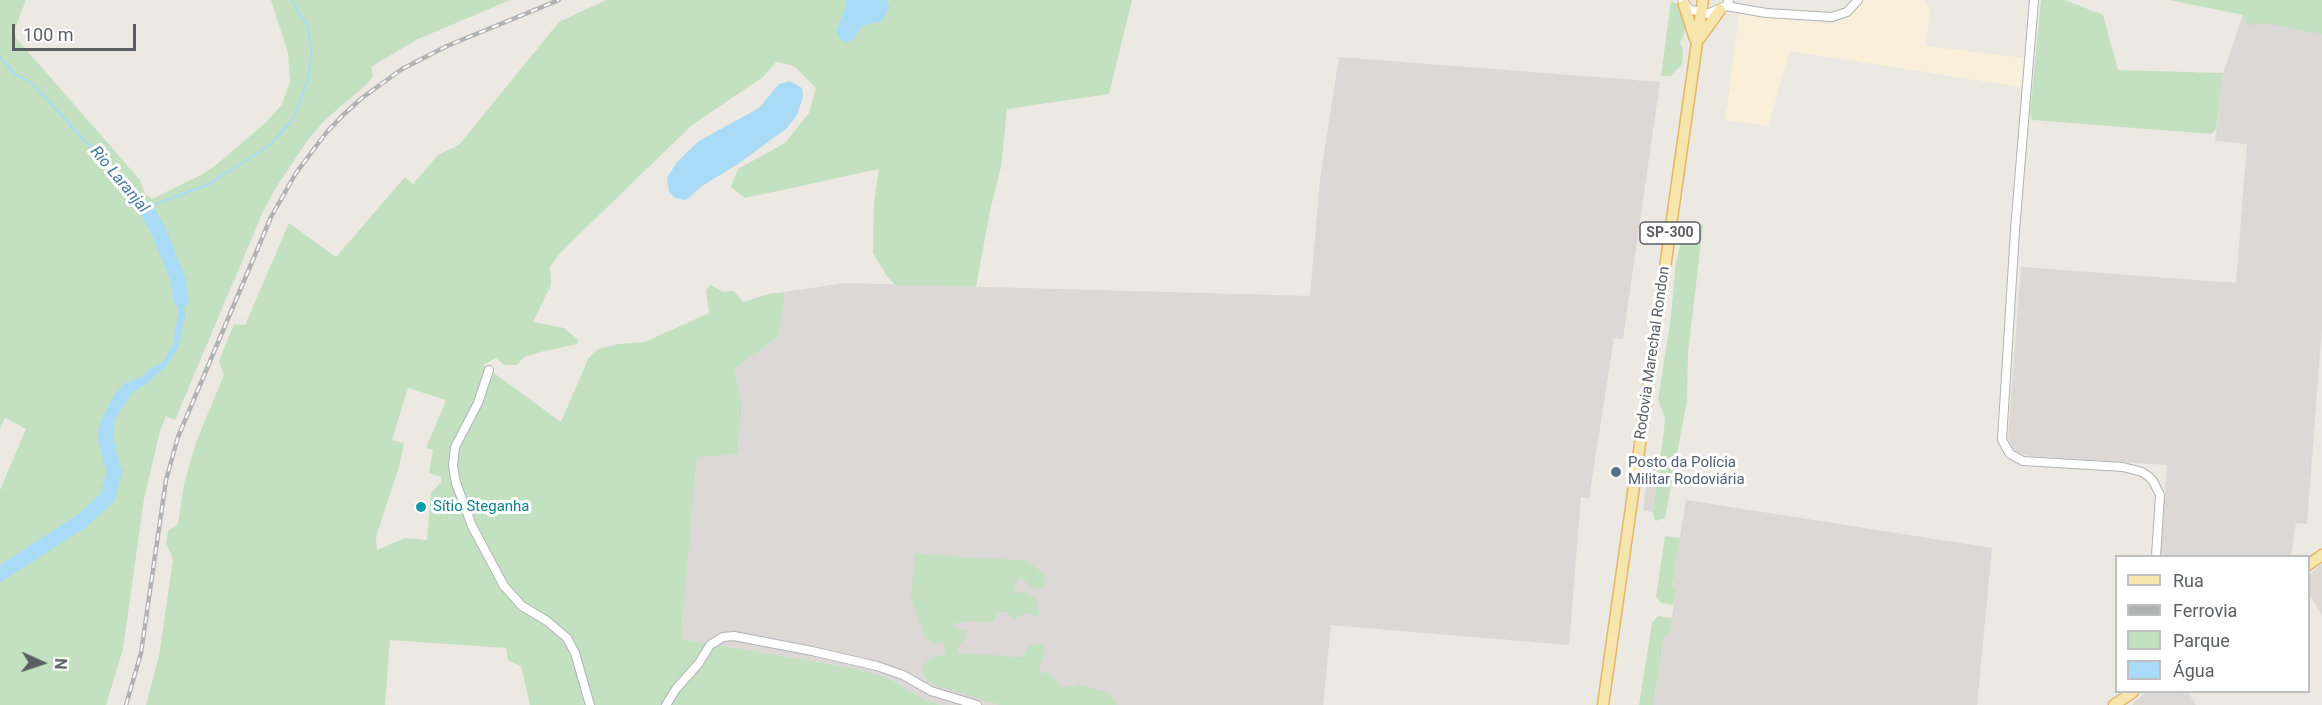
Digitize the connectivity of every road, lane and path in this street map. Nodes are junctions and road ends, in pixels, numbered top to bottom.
1 (1703, 0) edge
2 (1858, 0) edge
3 (2034, 0) edge
4 (1683, 3) edge
5 (1725, 6) edge
6 (1701, 13) junction
7 (1696, 43) junction
8 (489, 370) dead end
9 (2156, 555) edge
10 (2132, 693) edge
11 (590, 705) edge
12 (666, 705) edge
13 (976, 705) edge
14 (1603, 705) edge
15 (2114, 705) edge

1 - 6 main road, Rodovia Marechal Rondon / SP-300
2 - 5 street
3 - 9 street
4 - 6 street
4 - 7 main road
5 - 6 street
5 - 7 main road
6 - 7 main road, Rodovia Marechal Rondon / SP-300
7 - 14 main road, Rodovia Marechal Rondon / SP-300
8 - 11 street
10 - 15 main road
12 - 13 street

